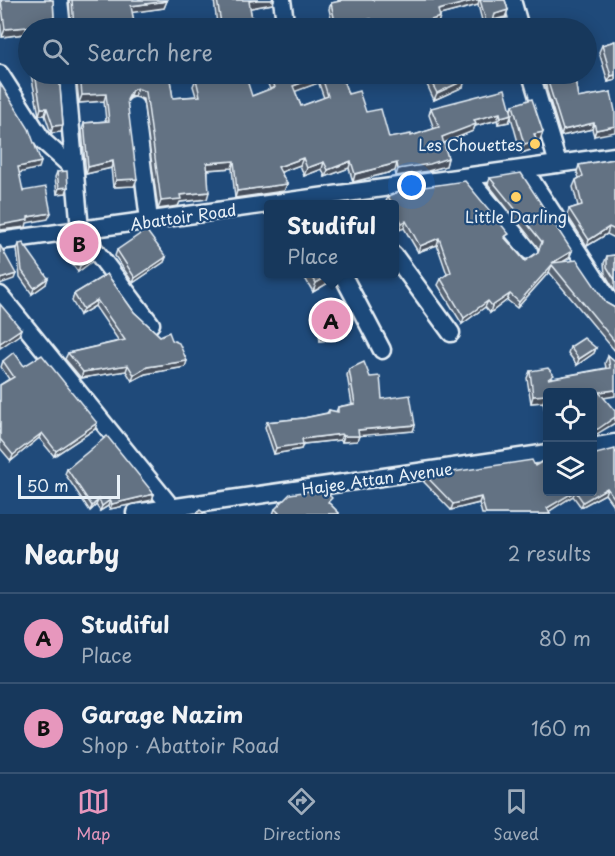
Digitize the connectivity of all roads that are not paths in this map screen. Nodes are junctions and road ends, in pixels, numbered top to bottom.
1 (59, 0) edge
2 (282, 0) edge
3 (512, 0) edge
4 (61, 18) edge
5 (285, 18) edge
6 (517, 18) edge
7 (0, 74) edge
8 (67, 84) edge
9 (534, 84) edge
10 (135, 106) dead end
11 (615, 156) edge
12 (558, 164) junction
13 (524, 169) junction
14 (74, 170) junction
15 (468, 177) junction
16 (352, 199) edge
17 (336, 200) edge
18 (264, 207) edge
19 (149, 220) junction
20 (80, 230) junction
21 (0, 241) edge
22 (529, 251) dead end
23 (399, 262) edge
24 (345, 278) edge
25 (0, 295) edge
26 (612, 304) edge
27 (151, 324) edge
28 (451, 333) dead end
29 (382, 350) dead end
30 (615, 443) edge
31 (597, 446) edge
32 (543, 454) edge
33 (172, 508) junction
34 (135, 513) edge

1 - 4 street
2 - 5 street
3 - 6 street
7 - 14 street
8 - 14 street
9 - 12 street
10 - 19 street
11 - 12 street, Abattoir Road
12 - 13 street, Abattoir Road
13 - 15 street, Abattoir Road
13 - 26 street
14 - 20 street
15 - 16 street, Abattoir Road
15 - 22 street
16 - 17 street, Abattoir Road
18 - 19 street, Abattoir Road
19 - 20 street, Abattoir Road
20 - 21 street, Abattoir Road
20 - 27 street
23 - 28 street
24 - 29 street
25 - 33 street
30 - 31 street
32 - 33 street, Hajee Attan Avenue
33 - 34 street, Hajee Attan Avenue

